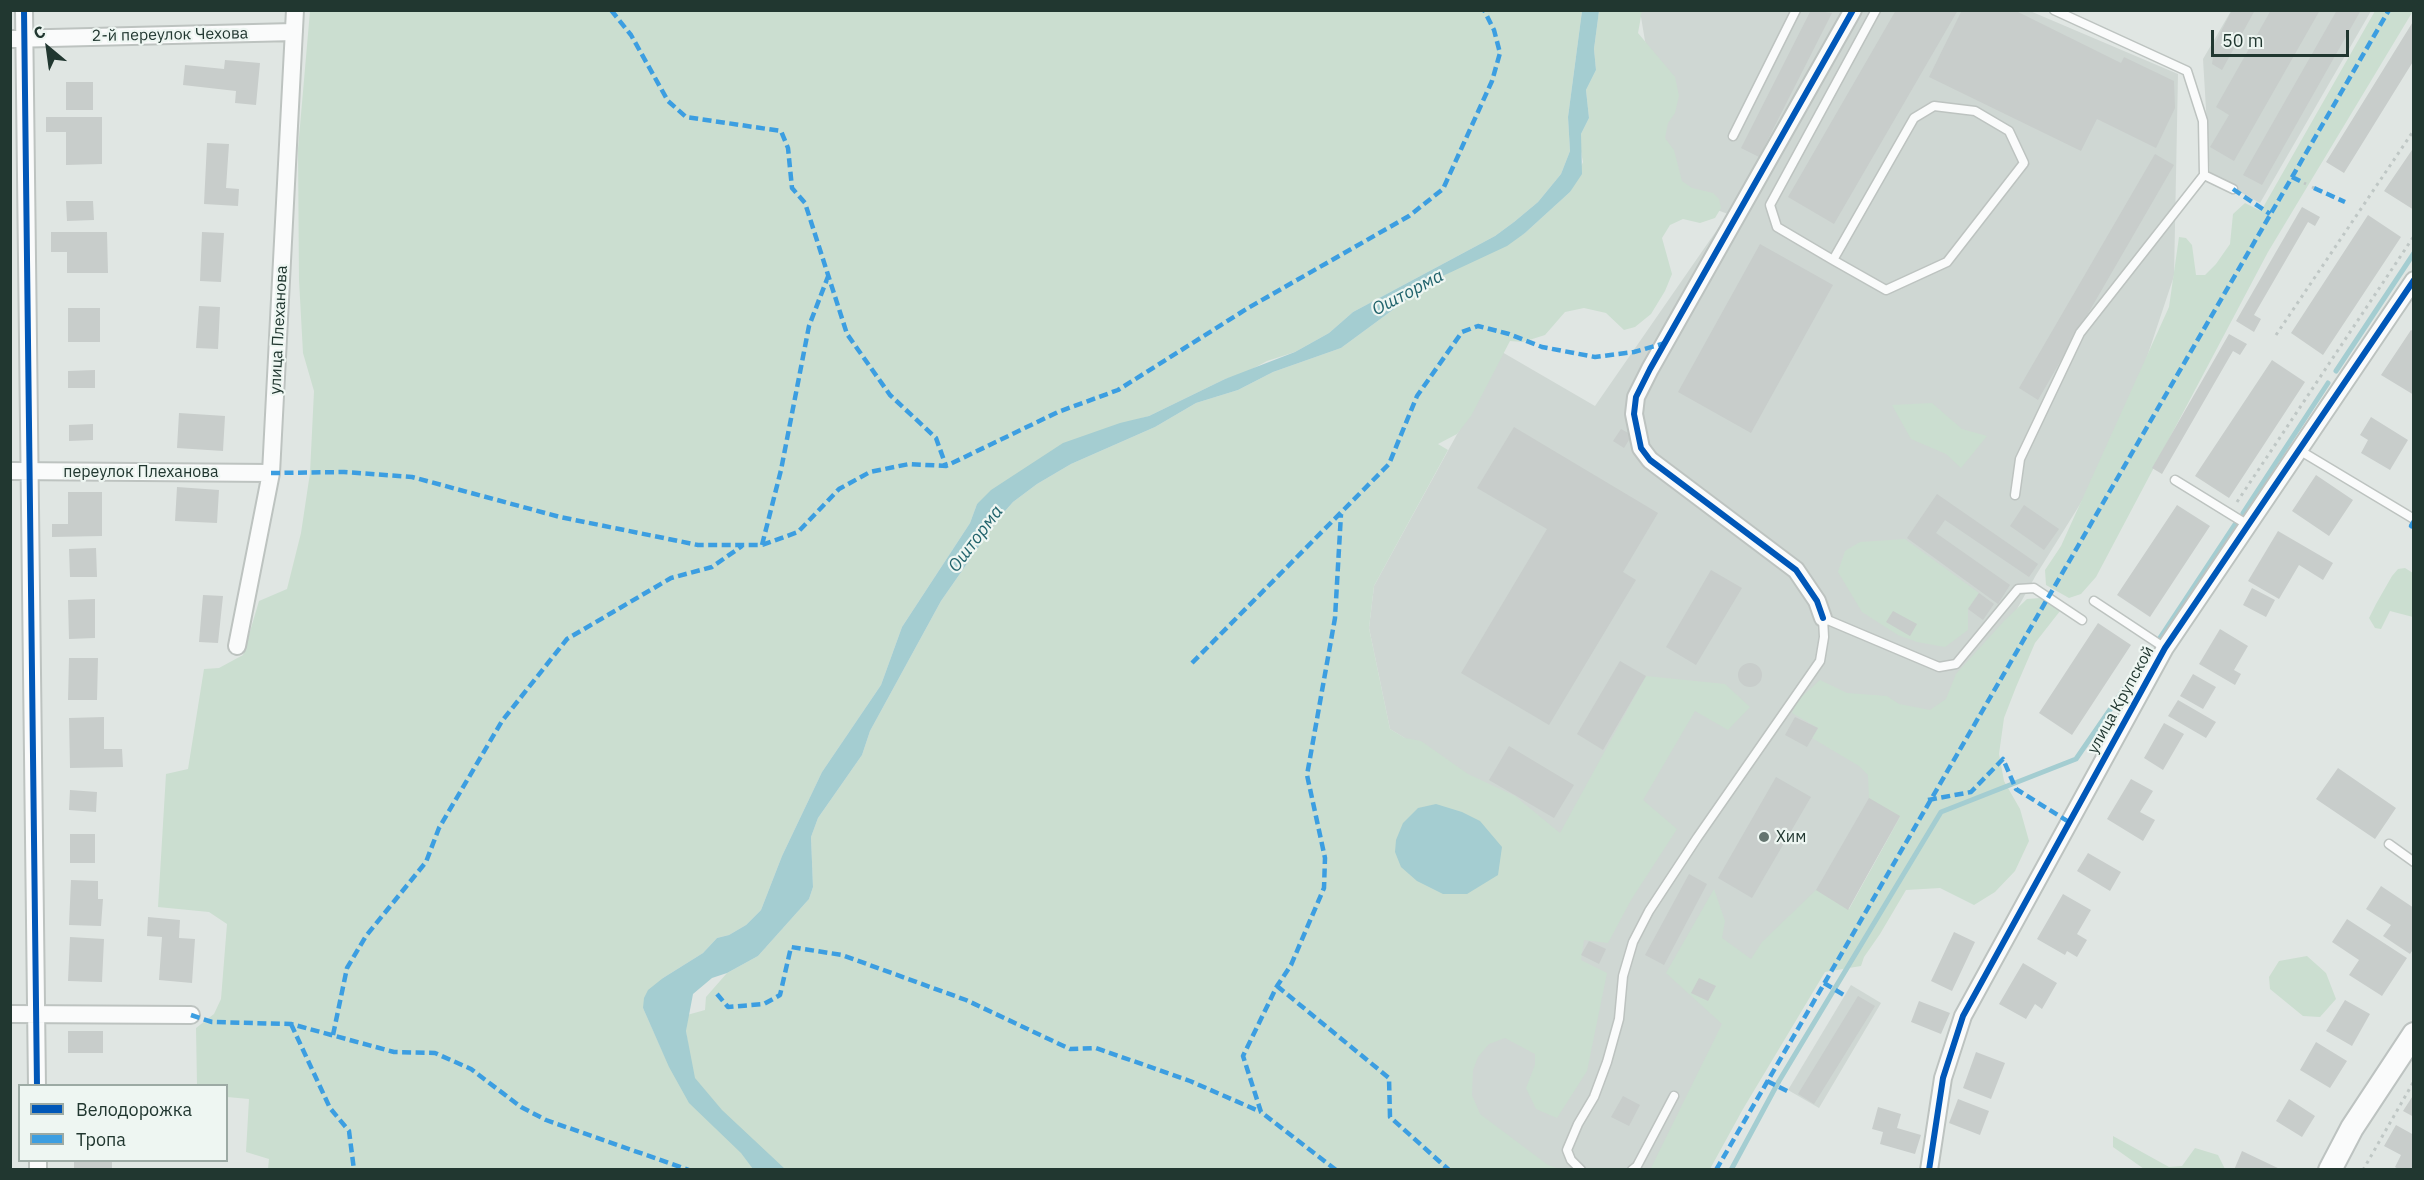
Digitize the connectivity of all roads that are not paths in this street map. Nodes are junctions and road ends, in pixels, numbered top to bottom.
1 (24, 10) edge
2 (295, 10) edge
3 (1796, 10) edge
4 (1853, 10) edge
5 (1876, 10) edge
6 (2054, 10) edge
7 (294, 32) junction
8 (17, 39) edge
9 (1733, 136) dead end
10 (2204, 175) junction
11 (2233, 189) dead end
12 (1833, 260) junction
13 (2414, 280) edge
14 (2299, 450) junction
15 (10, 471) edge
16 (30, 471) junction
17 (271, 473) junction
18 (2175, 480) dead end
19 (2015, 495) dead end
20 (2414, 519) edge
21 (2248, 525) junction
22 (2094, 601) dead end
23 (1823, 618) junction
24 (2082, 620) dead end
25 (237, 646) dead end
26 (2164, 648) junction
27 (2389, 844) dead end
28 (2414, 862) edge
29 (10, 1014) edge
30 (36, 1014) junction
31 (191, 1015) dead end
32 (2414, 1034) edge
33 (37, 1084) edge
34 (1674, 1096) dead end
35 (1581, 1170) edge
36 (1632, 1170) edge
37 (1929, 1170) edge
38 (2330, 1170) edge

1 - 8 street
2 - 7 street, улица Плеханова
3 - 9 lane
4 - 23 street
5 - 12 lane
6 - 10 lane
7 - 8 street, 2-й переулок Чехова
7 - 17 street, улица Плеханова
8 - 16 street
10 - 11 lane
10 - 19 lane
12 - 12 lane
13 - 14 street, улица Крупской
14 - 20 lane
14 - 21 street, улица Крупской
15 - 16 street, переулок Плеханова
16 - 17 street, переулок Плеханова
16 - 30 street
17 - 25 street, улица Плеханова
18 - 21 lane
21 - 26 street, улица Крупской
22 - 26 lane
23 - 24 lane
23 - 35 lane
26 - 37 street, улица Крупской
27 - 28 lane
29 - 30 street
30 - 31 street
30 - 33 street
32 - 38 street
34 - 36 lane

